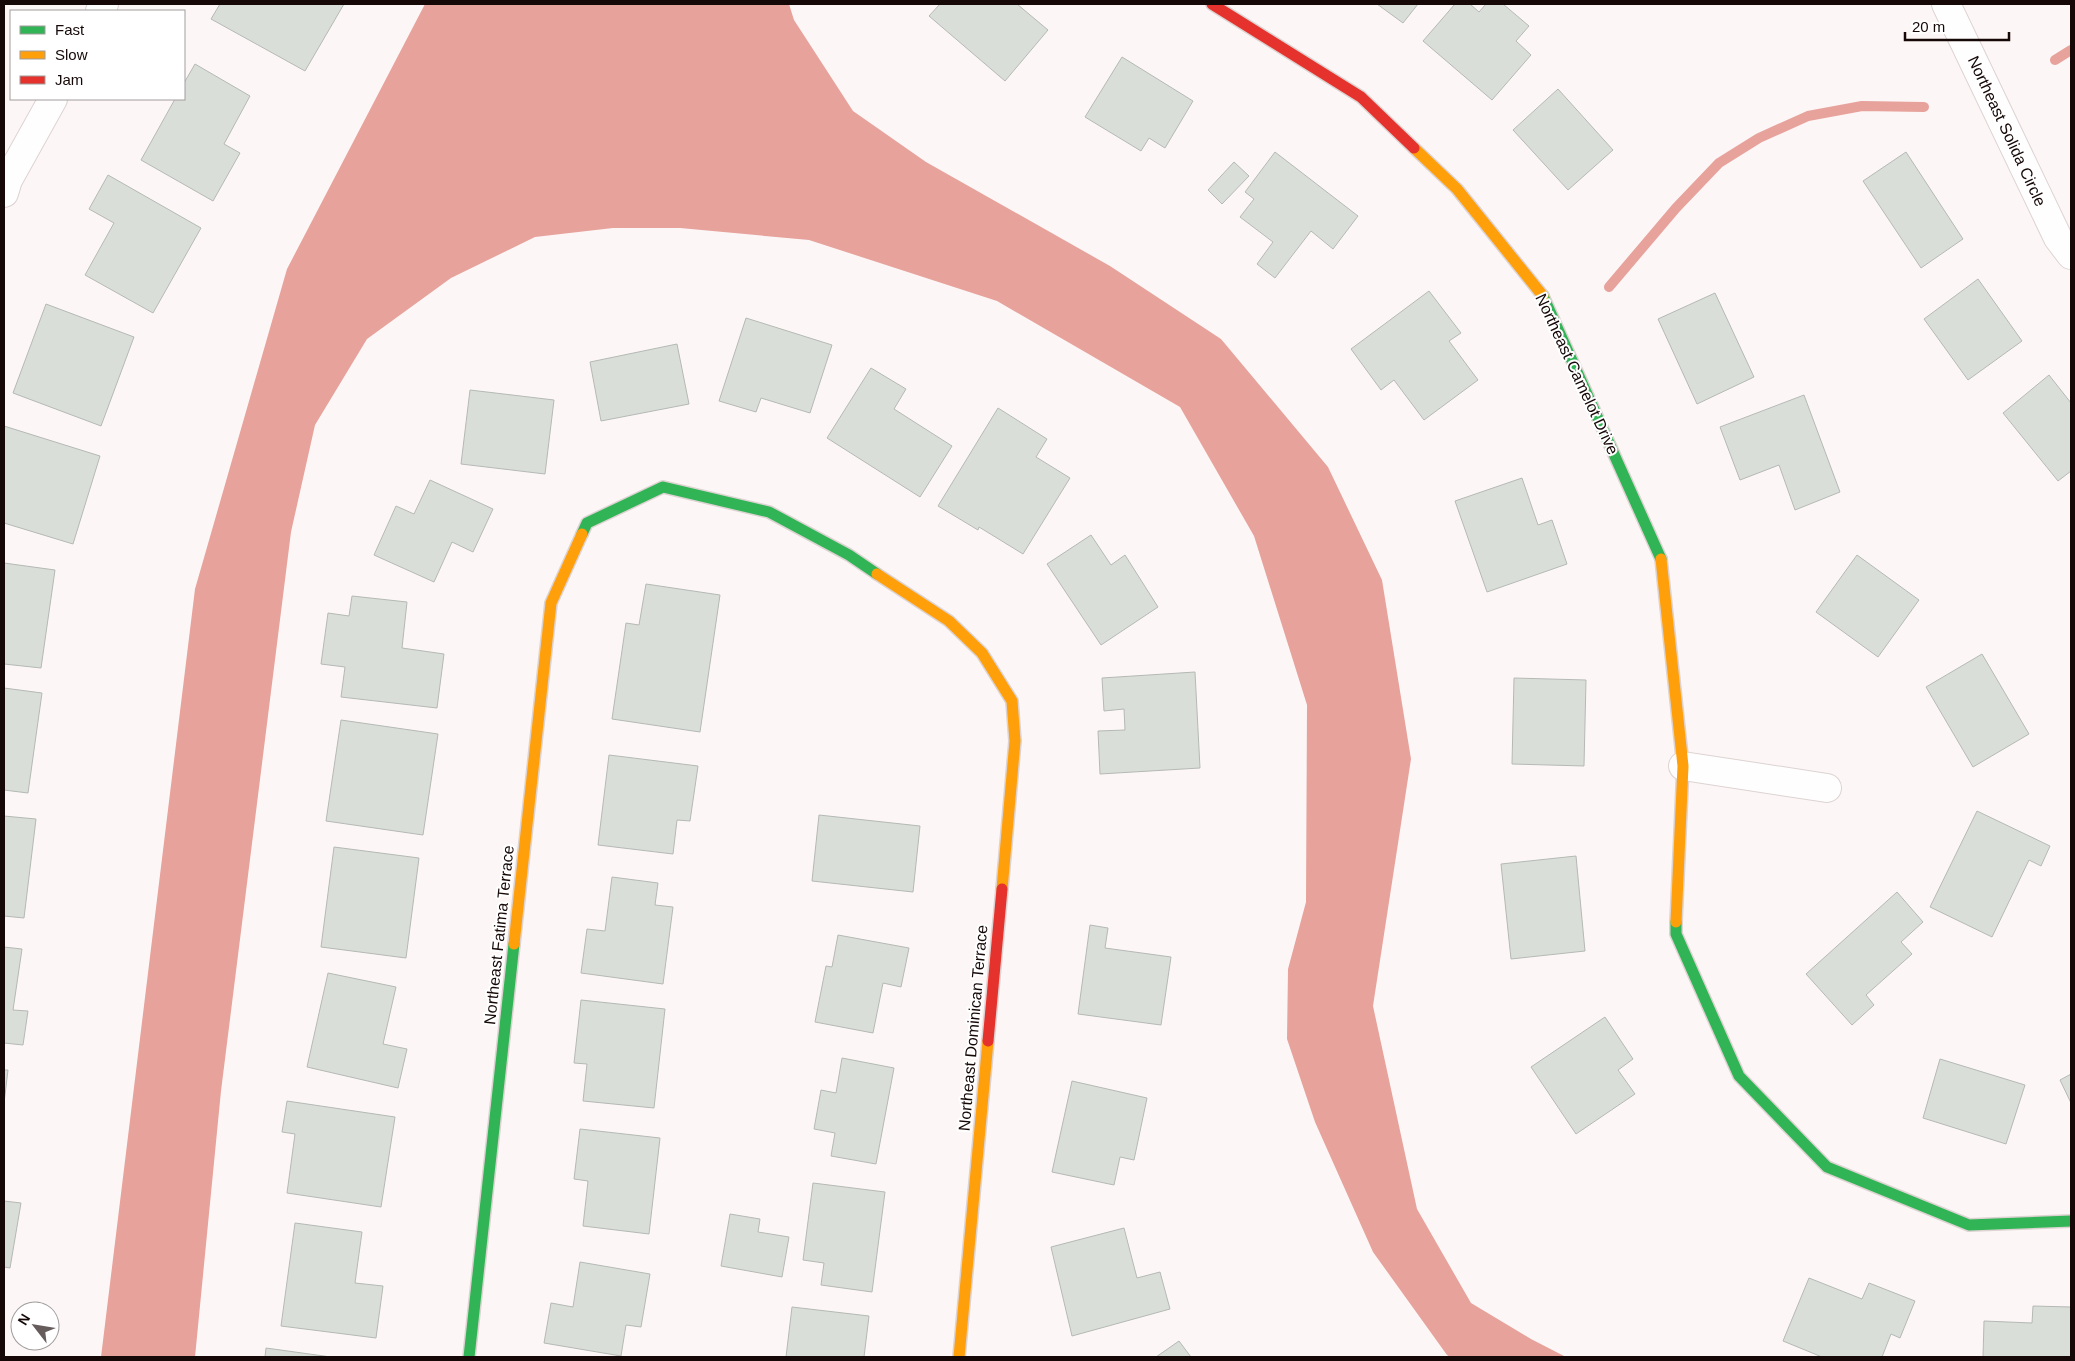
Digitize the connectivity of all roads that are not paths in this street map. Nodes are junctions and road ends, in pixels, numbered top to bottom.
1 (1212, 4) edge
2 (1946, 4) edge
3 (52, 100) edge
4 (5, 185) edge
5 (2071, 255) edge
6 (586, 523) joint
7 (1683, 766) junction
8 (1827, 788) dead end
9 (2071, 1221) edge
10 (469, 1357) edge
11 (959, 1357) edge

1 - 7 street, Northeast Camelot Drive
2 - 5 street, Northeast Solida Circle
3 - 4 street
6 - 10 street, Northeast Fatima Terrace
6 - 11 street, Northeast Dominican Terrace
7 - 8 street
7 - 9 street, Northeast Camelot Drive

